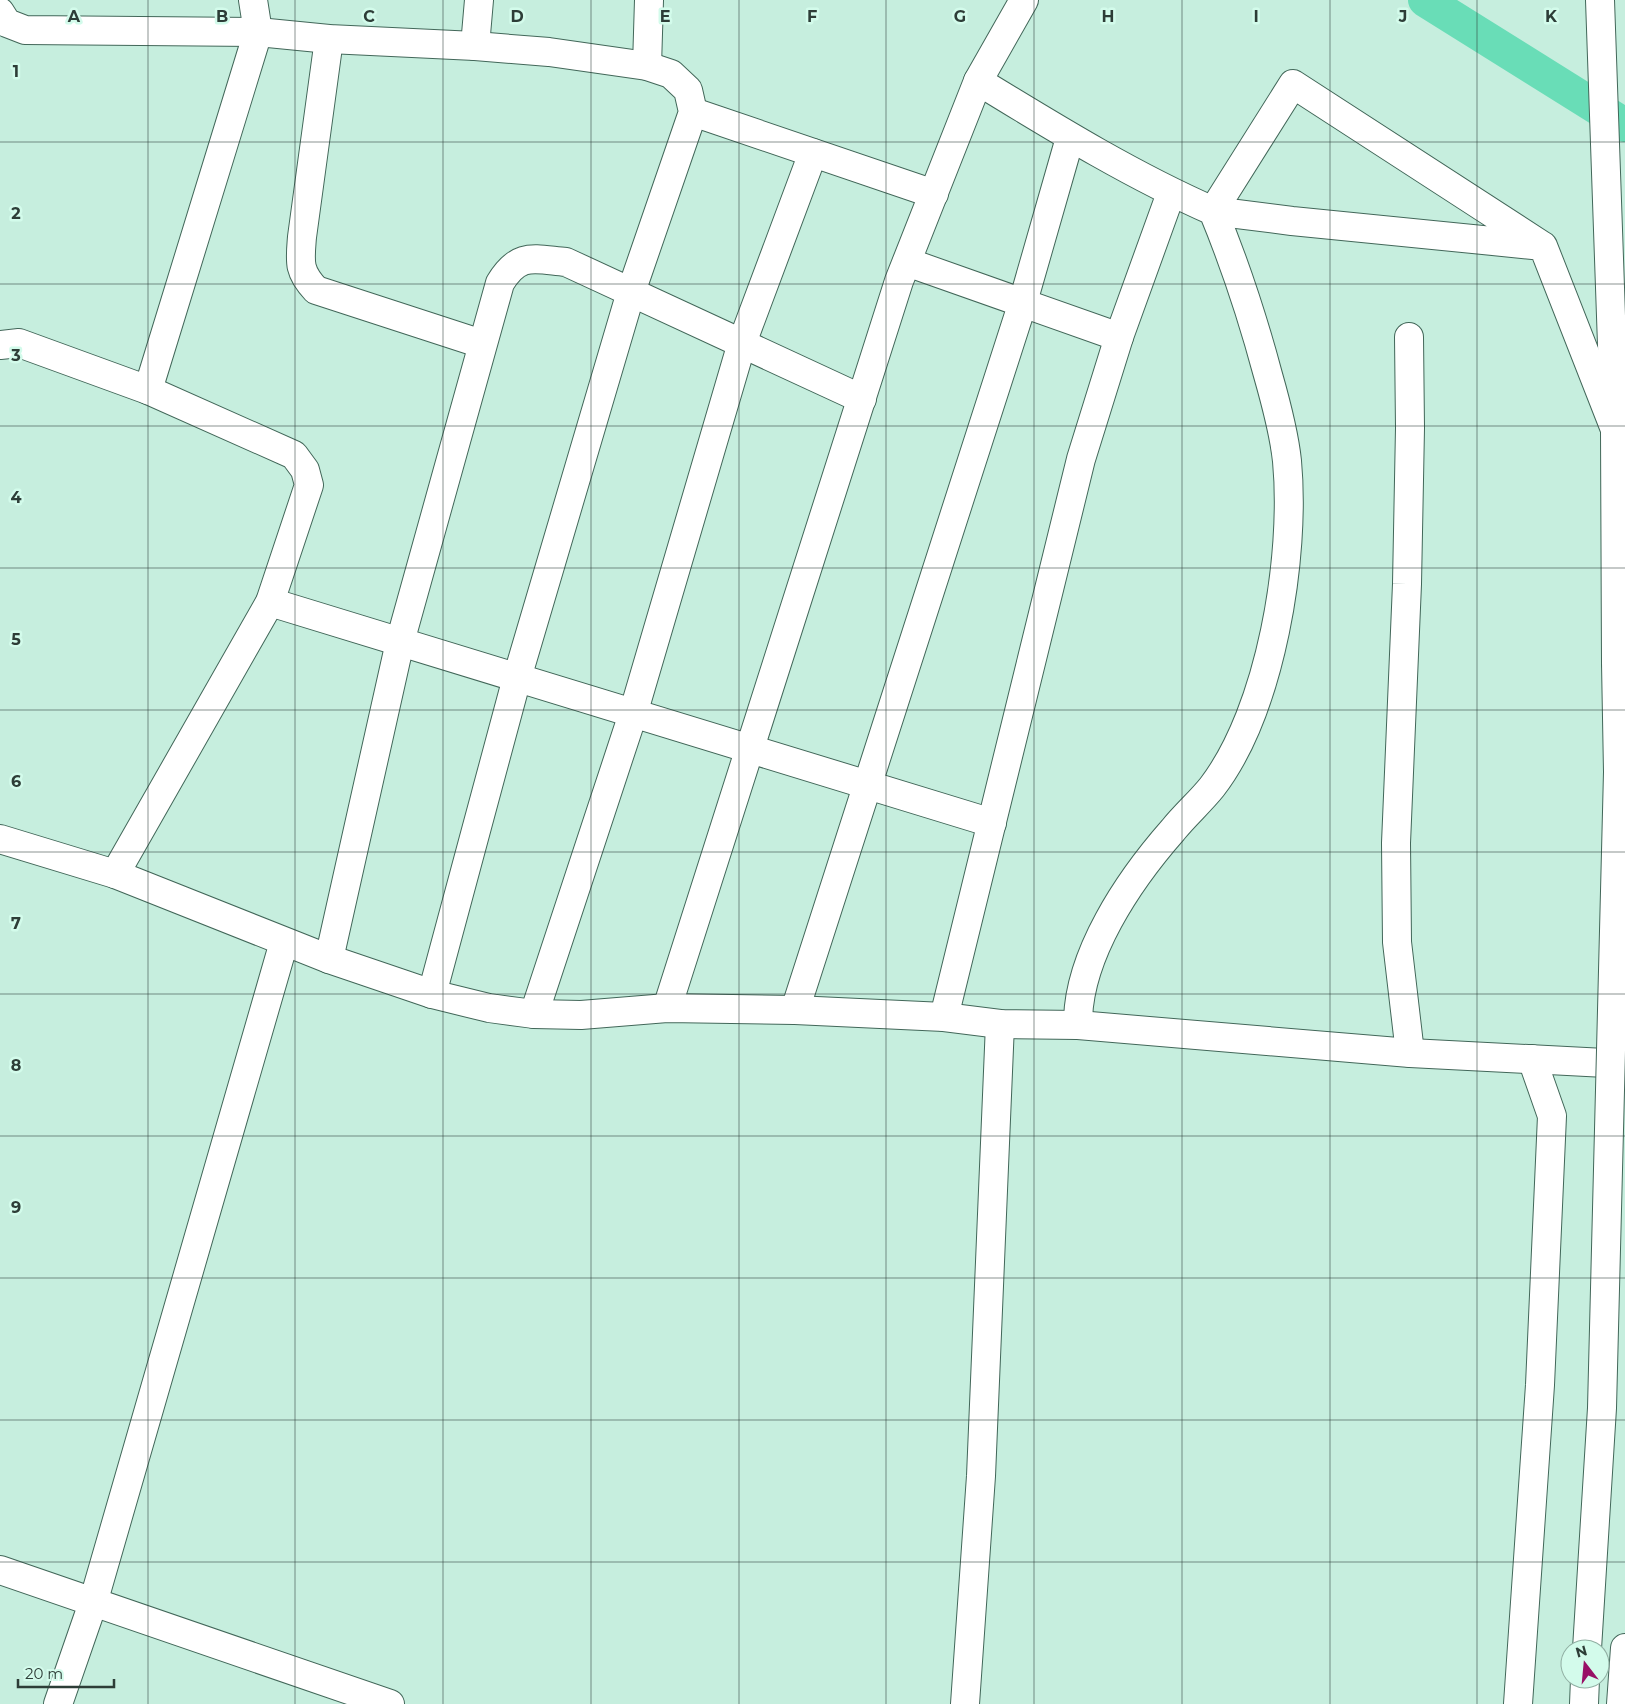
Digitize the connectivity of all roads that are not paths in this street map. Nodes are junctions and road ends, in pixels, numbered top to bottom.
1 (253, 0) edge
2 (479, 0) edge
3 (649, 0) edge
4 (1024, 0) edge
5 (1600, 0) edge
6 (2, 22) edge
7 (258, 32) junction
8 (329, 39) junction
9 (475, 46) junction
10 (647, 66) junction
11 (978, 81) junction
12 (693, 112) junction
13 (1070, 138) junction
14 (813, 153) junction
15 (1171, 193) junction
16 (934, 194) junction
17 (1213, 211) junction
18 (1543, 246) junction
19 (907, 262) junction
20 (631, 292) junction
21 (1023, 302) junction
22 (1409, 337) dead end
23 (1118, 338) junction
24 (742, 342) junction
25 (482, 344) junction
26 (0, 345) edge
27 (148, 390) junction
28 (862, 400) junction
29 (1615, 431) junction
30 (270, 602) junction
31 (400, 642) junction
32 (517, 678) junction
33 (633, 714) junction
34 (751, 750) junction
35 (868, 786) junction
36 (992, 824) junction
37 (0, 839) edge
38 (115, 874) junction
39 (284, 942) junction
40 (329, 959) junction
41 (432, 994) junction
42 (667, 1008) junction
43 (795, 1010) junction
44 (534, 1014) junction
45 (944, 1017) junction
46 (1000, 1024) junction
47 (1078, 1025) junction
48 (1410, 1052) junction
49 (1532, 1059) junction
50 (1625, 1064) edge
51 (0, 1570) edge
52 (93, 1603) junction
53 (1588, 1639) edge
54 (1625, 1648) edge
55 (1585, 1689) edge
56 (58, 1704) edge
57 (390, 1704) edge
58 (965, 1704) edge
59 (1518, 1704) edge
60 (1584, 1704) edge
61 (1621, 1704) edge

1 - 7 street
2 - 9 street
3 - 10 street
4 - 11 street
5 - 29 street
6 - 7 street
7 - 8 street
7 - 27 street
8 - 9 street
8 - 25 street
9 - 10 street
10 - 12 street
11 - 13 street
11 - 16 street
12 - 14 street
12 - 20 street
13 - 15 street
13 - 21 street
14 - 16 street
14 - 24 street
15 - 17 street
15 - 23 street
16 - 19 street
17 - 18 street
17 - 18 street
17 - 47 street
18 - 29 street
19 - 21 street
19 - 28 street
20 - 24 street
20 - 25 street
20 - 32 street
21 - 23 street
21 - 35 street
22 - 48 street
23 - 36 street
24 - 28 street
24 - 33 street
25 - 31 street
26 - 27 street
27 - 30 street
28 - 34 street
29 - 53 street, bridge
30 - 31 street
30 - 38 street
31 - 32 street
31 - 40 street
32 - 33 street
32 - 41 street
33 - 34 street
33 - 44 street
34 - 35 street
34 - 42 street
35 - 36 street
35 - 43 street
36 - 45 street
37 - 38 street
38 - 39 street
39 - 40 street
39 - 52 street
40 - 41 street
41 - 44 street
42 - 43 street
42 - 44 street
43 - 45 street
45 - 46 street
46 - 47 street
46 - 58 street
47 - 48 street
48 - 49 street
49 - 50 street
49 - 59 street
51 - 52 street
52 - 56 street
52 - 57 street
54 - 61 street
55 - 60 street

